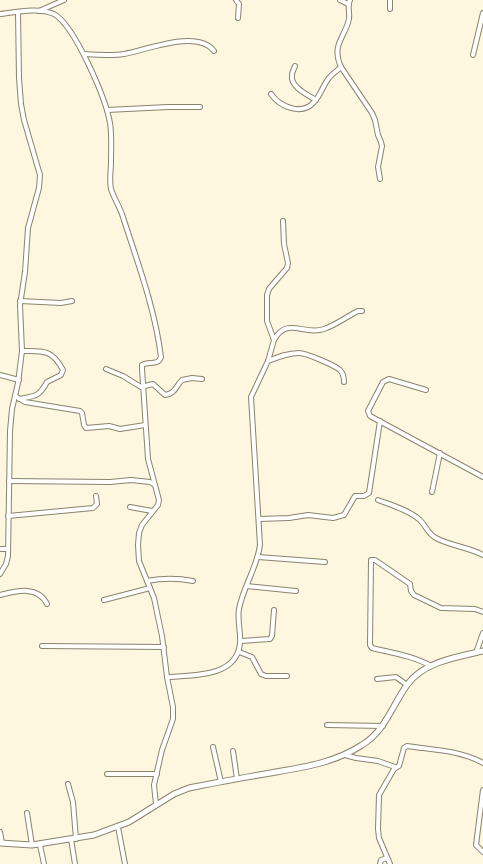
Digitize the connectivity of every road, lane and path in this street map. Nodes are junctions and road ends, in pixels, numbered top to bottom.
1 (64, 0) edge
2 (236, 0) edge
3 (340, 0) edge
4 (390, 0) edge
5 (349, 2) edge
6 (390, 9) dead end
7 (39, 11) junction
8 (18, 12) junction
9 (483, 13) edge
10 (0, 14) edge
11 (238, 18) dead end
12 (214, 51) dead end
13 (84, 54) junction
14 (473, 55) dead end
15 (296, 66) dead end
16 (340, 67) junction
17 (272, 94) dead end
18 (316, 100) junction
19 (200, 107) dead end
20 (107, 110) junction
21 (380, 179) dead end
22 (283, 221) dead end
23 (20, 301) junction
24 (72, 301) dead end
25 (362, 311) dead end
26 (274, 340) junction
27 (22, 351) junction
28 (268, 361) junction
29 (106, 370) dead end
30 (0, 375) edge
31 (202, 379) dead end
32 (19, 380) junction
33 (344, 382) dead end
34 (142, 386) junction
35 (426, 390) dead end
36 (15, 396) junction
37 (19, 399) junction
38 (380, 421) junction
39 (145, 425) junction
40 (440, 453) junction
41 (483, 477) edge
42 (9, 481) junction
43 (156, 485) junction
44 (432, 492) dead end
45 (96, 496) dead end
46 (378, 500) dead end
47 (130, 507) dead end
48 (152, 511) junction
49 (8, 516) junction
50 (259, 519) junction
51 (0, 549) edge
52 (7, 549) junction
53 (483, 556) edge
54 (258, 558) junction
55 (325, 562) dead end
56 (0, 574) edge
57 (147, 581) junction
58 (193, 581) dead end
59 (247, 586) junction
60 (150, 588) junction
61 (296, 592) dead end
62 (0, 595) edge
63 (104, 600) dead end
64 (47, 604) dead end
65 (274, 610) dead end
66 (483, 612) edge
67 (483, 634) edge
68 (241, 641) junction
69 (42, 646) dead end
70 (164, 647) junction
71 (483, 651) edge
72 (239, 652) junction
73 (476, 653) junction
74 (432, 666) junction
75 (287, 676) dead end
76 (167, 677) junction
77 (378, 679) dead end
78 (407, 685) junction
79 (327, 725) dead end
80 (383, 726) junction
81 (213, 747) dead end
82 (234, 751) dead end
83 (345, 755) junction
84 (483, 763) edge
85 (395, 767) junction
86 (107, 774) dead end
87 (157, 774) junction
88 (237, 779) junction
89 (221, 782) junction
90 (68, 784) dead end
91 (483, 790) edge
92 (156, 804) junction
93 (27, 813) dead end
94 (481, 825) edge
95 (118, 827) junction
96 (0, 832) edge
97 (73, 839) junction
98 (1, 843) edge
99 (32, 845) junction
100 (40, 845) junction
101 (483, 852) edge
102 (386, 858) junction
103 (44, 864) edge
104 (75, 864) edge
105 (125, 864) edge
106 (380, 864) edge
107 (390, 864) edge

1 - 7 street
2 - 11 street
3 - 5 street
4 - 6 street
5 - 16 street
7 - 8 street
7 - 13 street
8 - 10 street
8 - 23 street
9 - 14 street
12 - 13 street
13 - 20 street
15 - 18 street
16 - 18 street
16 - 21 street
17 - 18 street
19 - 20 street
20 - 34 street
22 - 26 street
23 - 24 street
23 - 27 street
25 - 26 street
26 - 28 street
27 - 32 street
27 - 37 street
28 - 33 street
28 - 50 street
29 - 34 street
30 - 32 street
31 - 34 street
32 - 36 street
34 - 39 street
35 - 38 street
36 - 37 street
36 - 42 street
37 - 39 street
38 - 40 street
38 - 50 street
39 - 43 street
40 - 41 street
40 - 44 street
42 - 43 street
42 - 49 street
43 - 48 street
45 - 49 street
46 - 53 street
47 - 48 street
48 - 57 street
49 - 52 street
50 - 54 street
51 - 52 street
52 - 56 street
54 - 55 street
54 - 59 street
57 - 58 street
57 - 60 street
59 - 61 street
59 - 68 street
60 - 63 street
60 - 70 street
62 - 64 street
65 - 68 street
66 - 74 street
67 - 73 street
68 - 72 street
69 - 70 street
70 - 76 street
71 - 73 street
72 - 75 street
72 - 76 street
73 - 74 street
74 - 78 street
76 - 87 street
77 - 78 street
78 - 80 street
79 - 80 street
80 - 83 street
81 - 89 street
82 - 88 street
83 - 85 street
83 - 88 street
84 - 85 street
85 - 102 street
86 - 87 street
87 - 92 street
88 - 89 street
89 - 92 street
90 - 97 street
91 - 94 street
92 - 95 street
93 - 99 street
94 - 101 street
95 - 97 street
95 - 105 street
96 - 98 street
97 - 100 street
97 - 104 street
98 - 99 street
99 - 100 street
100 - 103 street
102 - 106 street
102 - 107 street

